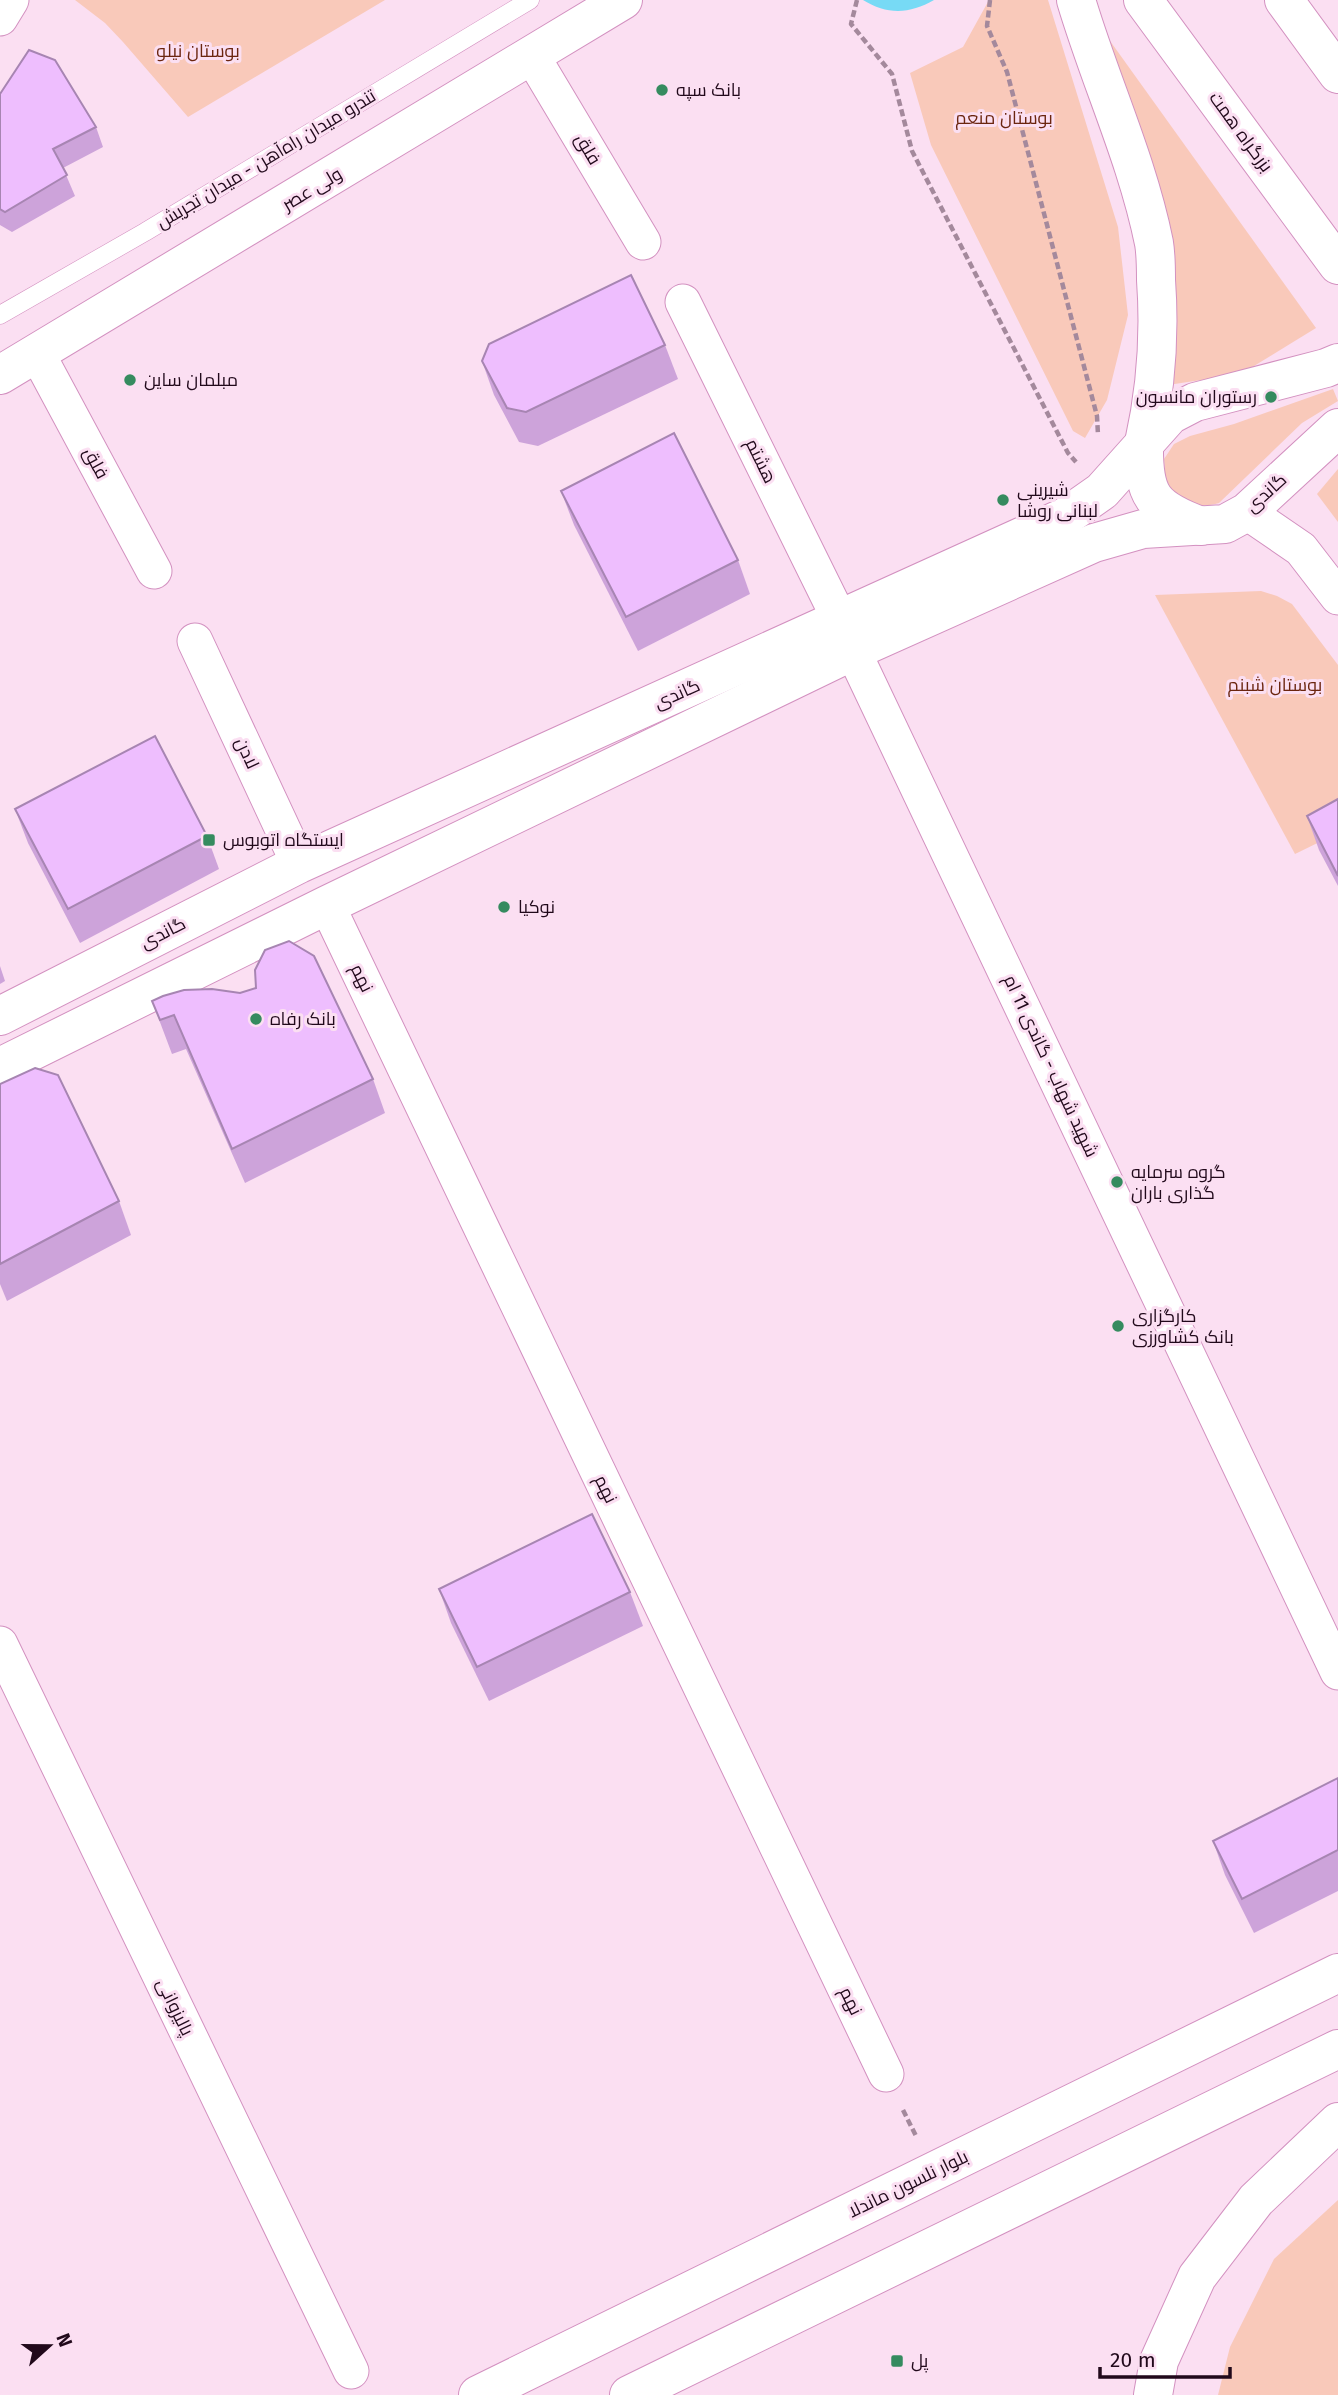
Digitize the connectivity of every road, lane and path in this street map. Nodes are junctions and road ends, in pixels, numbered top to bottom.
1 (11, 0) edge
2 (530, 0) edge
3 (623, 0) edge
4 (857, 0) edge
5 (990, 0) edge
6 (1076, 0) edge
7 (1143, 0) edge
8 (1284, 0) edge
9 (0, 18) edge
10 (532, 56) junction
11 (1338, 74) edge
12 (643, 242) dead end
13 (1338, 265) edge
14 (683, 302) dead end
15 (0, 315) edge
16 (38, 355) junction
17 (1332, 366) edge
18 (0, 375) edge
19 (1338, 428) edge
20 (1144, 443) junction
21 (1102, 491) junction
22 (1247, 512) junction
23 (1204, 527) junction
24 (154, 571) dead end
25 (1338, 597) edge
26 (847, 636) junction
27 (195, 641) dead end
28 (299, 864) junction
29 (327, 905) junction
30 (0, 1016) edge
31 (0, 1067) edge
32 (0, 1644) edge
33 (1338, 1672) edge
34 (1338, 1973) edge
35 (1338, 2049) edge
36 (886, 2074) joint
37 (1338, 2122) edge
38 (933, 2171) junction
39 (351, 2371) dead end
40 (478, 2395) edge
41 (629, 2395) edge
42 (1153, 2395) edge

1 - 9 street
2 - 15 lane, تندرو میدان راه‌آهن - میدان تجریش
3 - 10 main road, ولی عصر
4 - 21 path
5 - 21 path
6 - 20 main road
7 - 13 main road, بزرگراه همت
8 - 11 main road
10 - 12 street, فلق
10 - 16 main road, ولی عصر
14 - 26 street, هشتم
16 - 18 main road, ولی عصر
16 - 24 street, فلق
17 - 20 main road, گاندی
19 - 22 main road, گاندی
20 - 21 main road, گاندی
20 - 23 main road
21 - 26 main road, گاندی
22 - 23 main road, گاندی
22 - 25 street
23 - 26 main road, گاندی
26 - 28 main road, گاندی
26 - 29 main road, گاندی
26 - 33 street, شهید شهاب - گاندی 11 ام
27 - 28 street, لادن
28 - 30 main road, گاندی
29 - 31 main road, گاندی
29 - 36 street, نهم
32 - 39 street, پالیزوانی
34 - 38 main road, بلوار نلسون ماندلا
35 - 41 main road
36 - 38 path
37 - 42 main road
38 - 40 main road, بلوار نلسون ماندلا

